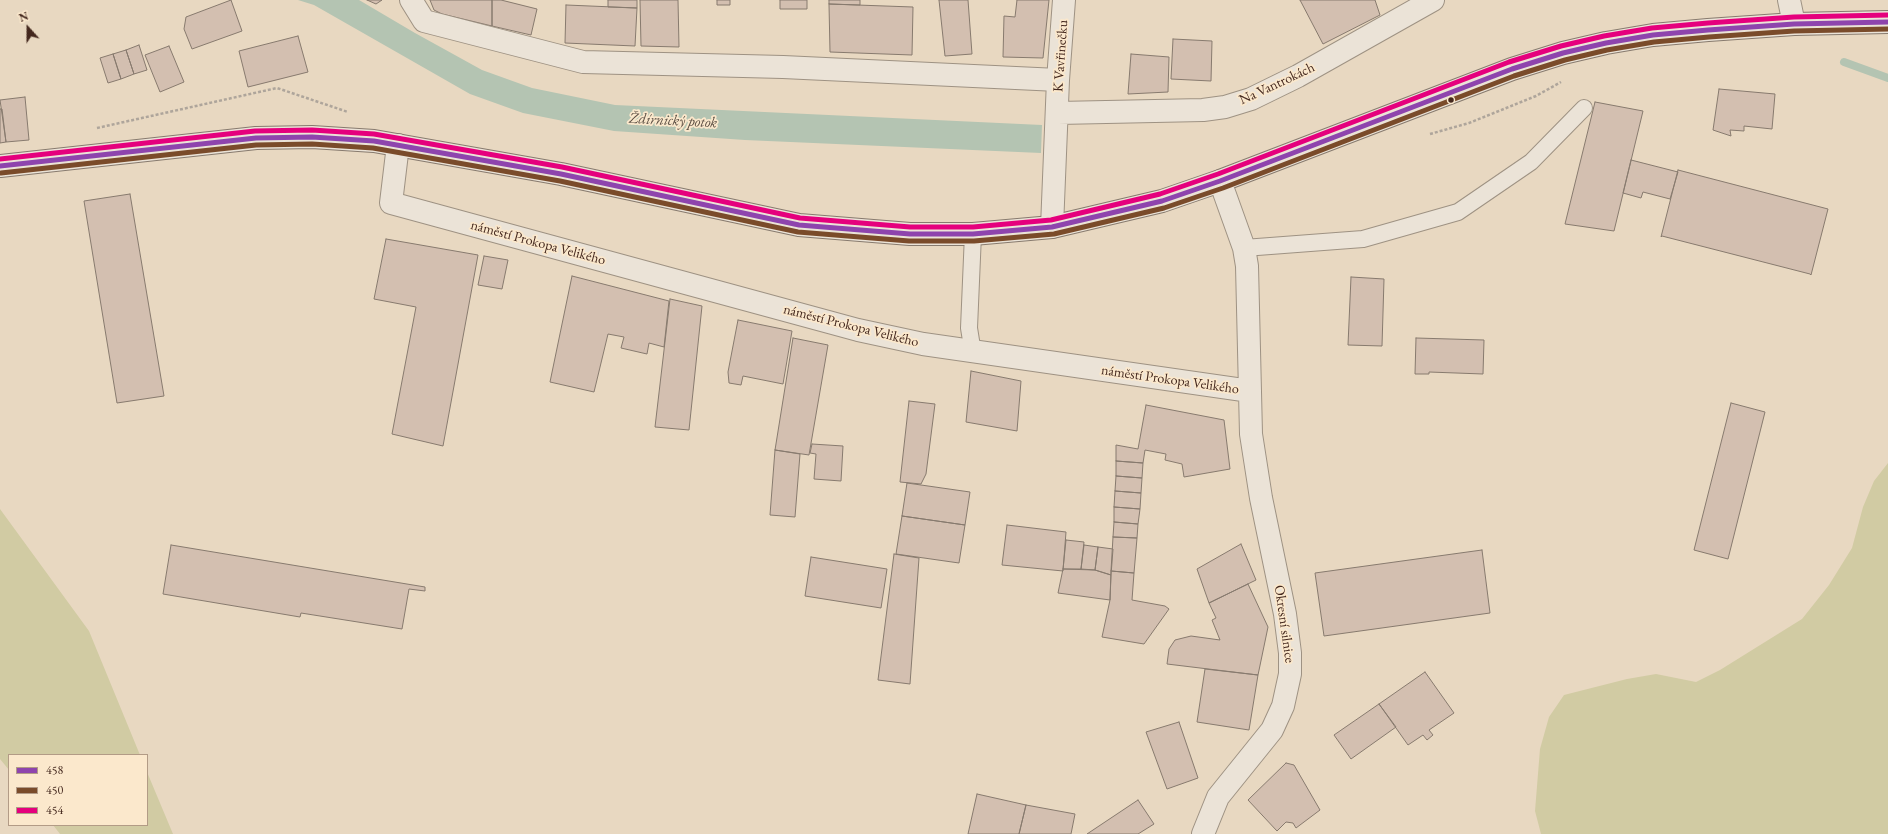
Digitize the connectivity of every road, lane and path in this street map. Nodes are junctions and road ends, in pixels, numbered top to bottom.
1 (411, 0) edge
2 (1064, 0) edge
3 (1433, 0) edge
4 (1789, 0) edge
5 (1888, 22) edge
6 (1794, 24) junction
7 (1567, 79) dead end
8 (1058, 80) junction
9 (1584, 108) dead end
10 (1058, 113) junction
11 (355, 114) dead end
12 (90, 129) dead end
13 (1430, 134) dead end
14 (398, 145) junction
15 (0, 166) edge
16 (1220, 181) junction
17 (1052, 227) junction
18 (973, 234) junction
19 (1244, 248) junction
20 (973, 352) junction
21 (1250, 391) junction
22 (1203, 834) edge

1 - 8 street
2 - 8 street, K Vavřinečku
3 - 10 street, Na Vantrokách
4 - 6 street
5 - 6 street
6 - 16 street
7 - 13 path
8 - 10 street, K Vavřinečku
9 - 19 lane
10 - 17 street
11 - 12 path
14 - 15 street
14 - 18 street
14 - 20 street, náměstí Prokopa Velikého
16 - 17 street
16 - 19 street, náměstí Prokopa Velikého
17 - 18 street
18 - 20 lane
19 - 21 street, náměstí Prokopa Velikého
20 - 21 street, náměstí Prokopa Velikého
21 - 22 street, Okresní silnice

